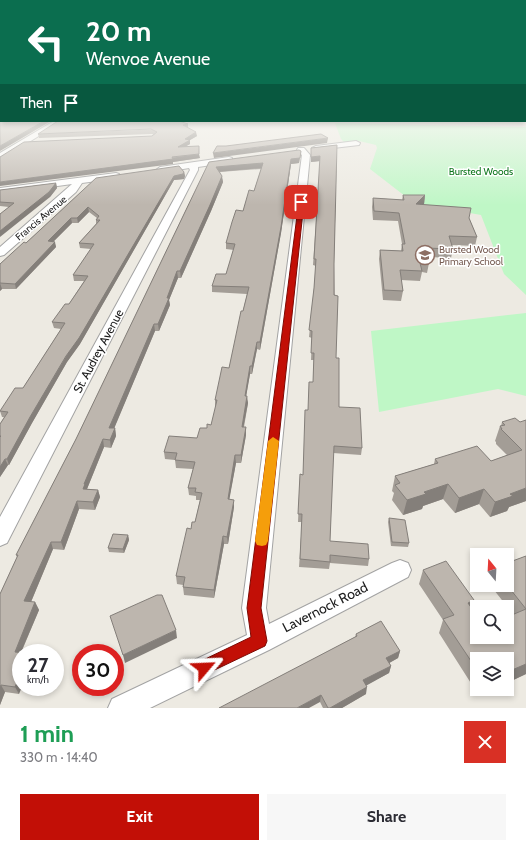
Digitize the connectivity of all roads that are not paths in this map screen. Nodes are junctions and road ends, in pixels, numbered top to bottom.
1 (29, 139) edge
2 (38, 142) edge
3 (23, 143) junction
4 (356, 143) dead end
5 (0, 157) edge
6 (239, 158) edge
7 (193, 165) junction
8 (148, 171) edge
9 (125, 174) edge
10 (79, 181) junction
11 (0, 191) edge
12 (0, 252) edge
13 (0, 537) edge
14 (400, 570) dead end
15 (260, 641) junction
16 (121, 708) edge

1 - 3 street
2 - 3 street
3 - 5 street
4 - 15 street
6 - 7 street
7 - 8 street
7 - 13 street, St. Audrey Avenue
9 - 10 street
10 - 11 street
10 - 12 street, Francis Avenue
14 - 15 street, Lavernock Road
15 - 16 street, Lavernock Road

